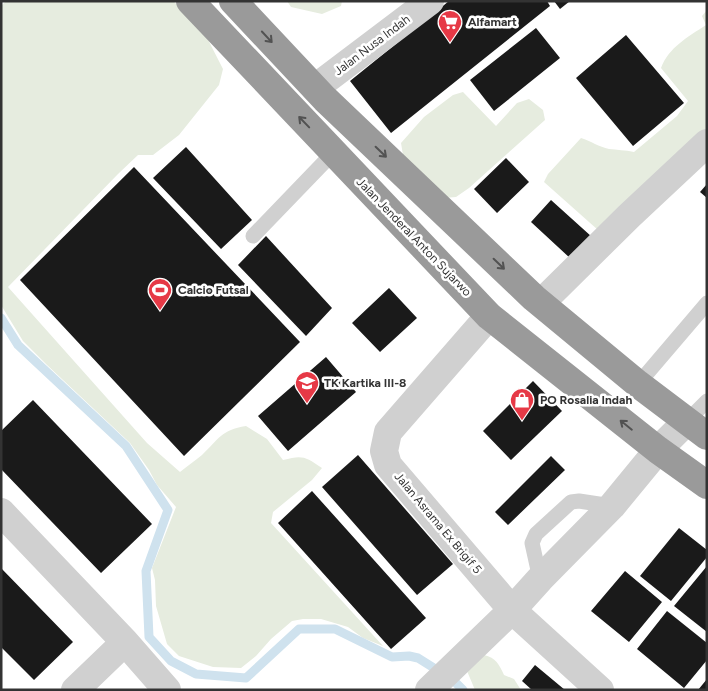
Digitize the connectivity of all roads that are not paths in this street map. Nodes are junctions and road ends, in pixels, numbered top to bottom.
1 (190, 1) edge
2 (233, 1) edge
3 (430, 1) edge
4 (315, 88) junction
5 (707, 144) edge
6 (334, 152) junction
7 (253, 236) dead end
8 (541, 303) junction
9 (707, 303) edge
10 (489, 316) junction
11 (638, 384) junction
12 (707, 401) edge
13 (696, 429) edge
14 (658, 450) junction
15 (707, 485) edge
16 (1, 512) edge
17 (512, 610) junction
18 (125, 642) junction
19 (431, 688) edge
20 (75, 690) edge
21 (167, 690) edge
22 (600, 690) edge

6 -> 1 highway, Jalan Jenderal Anton Sujarwo
2 -> 4 highway
3 - 4 street, Jalan Nusa Indah
4 -> 8 highway
5 - 8 street
6 - 7 lane
6 - 10 highway, Jalan Jenderal Anton Sujarwo
8 - 11 highway
9 - 11 lane
14 -> 10 highway, Jalan Jenderal Anton Sujarwo
10 - 17 street, Jalan Asrama Ex Brigif 5
11 - 13 highway
12 - 13 lane
13 - 14 street
14 - 15 highway, Jalan Jenderal Anton Sujarwo
14 - 17 street
16 - 18 street
17 - 19 street
17 - 22 street, Jalan Asrama Ex Brigif 5
18 - 20 street
18 - 21 street

